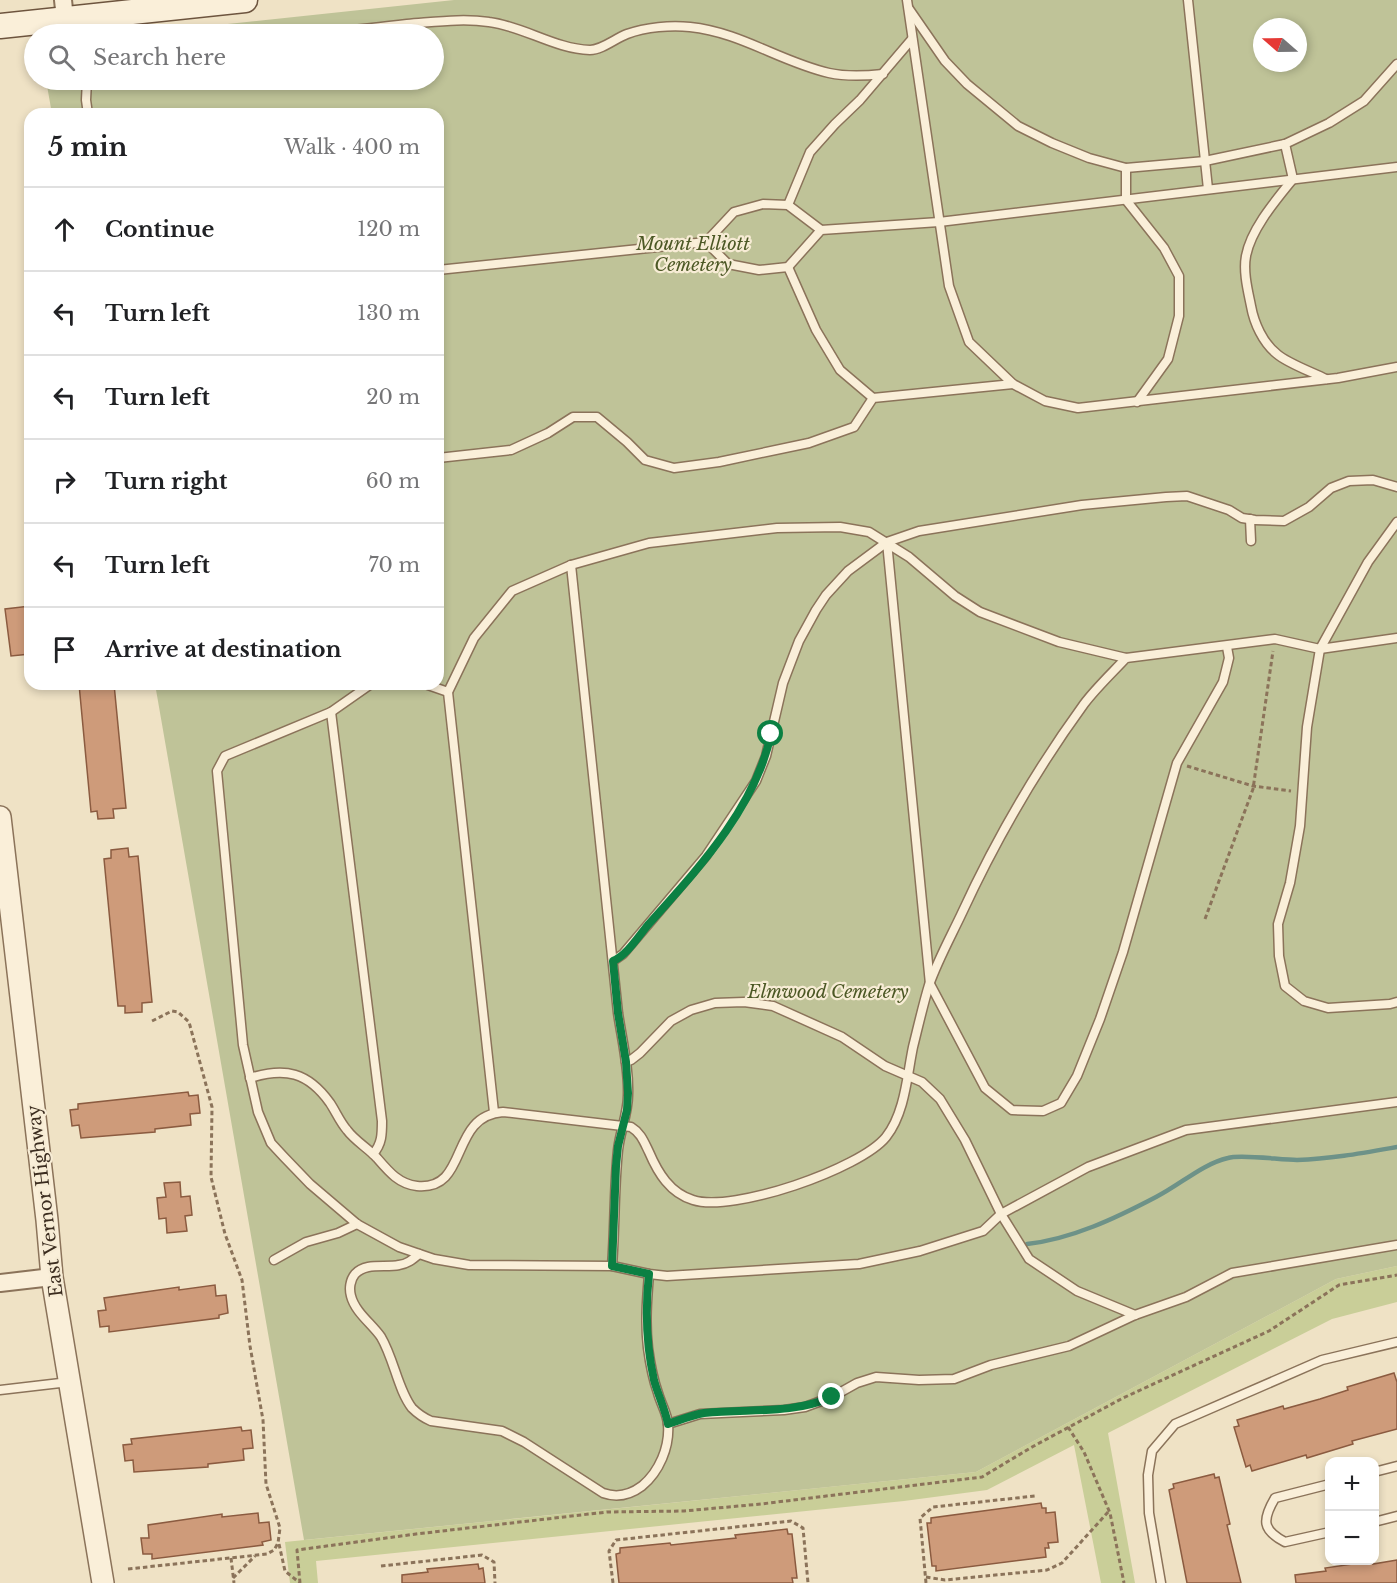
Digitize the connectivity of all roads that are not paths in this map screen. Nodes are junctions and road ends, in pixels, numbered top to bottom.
1 (245, 0) edge
2 (1188, 0) edge
3 (907, 3) edge
4 (64, 10) edge
5 (409, 24) edge
6 (0, 26) edge
7 (912, 39) junction
8 (1397, 64) edge
9 (883, 74) junction
10 (86, 90) edge
11 (87, 108) edge
12 (1285, 144) junction
13 (1205, 161) junction
14 (1397, 167) edge
15 (1126, 168) junction
16 (1293, 179) junction
17 (1208, 189) junction
18 (1126, 200) junction
19 (788, 205) junction
20 (939, 222) junction
21 (821, 230) junction
22 (706, 242) junction
23 (788, 267) junction
24 (444, 269) edge
25 (1397, 367) edge
26 (1326, 380) junction
27 (1013, 384) junction
28 (873, 398) junction
29 (1137, 402) junction
30 (444, 457) edge
31 (1397, 487) edge
32 (1250, 519) junction
33 (1397, 522) edge
34 (1251, 541) dead end
35 (887, 542) junction
36 (571, 565) junction
37 (1397, 638) edge
38 (1227, 647) junction
39 (1320, 649) junction
40 (1126, 658) junction
41 (362, 690) edge
42 (442, 690) edge
43 (448, 692) junction
44 (331, 712) junction
45 (0, 817) edge
46 (613, 961) junction
47 (930, 984) junction
48 (1397, 1002) edge
49 (626, 1062) junction
50 (909, 1074) junction
51 (250, 1078) junction
52 (1397, 1102) edge
53 (495, 1112) junction
54 (623, 1126) junction
55 (373, 1154) junction
56 (1001, 1214) junction
57 (357, 1224) junction
58 (1397, 1245) edge
59 (418, 1254) junction
60 (274, 1260) dead end
61 (612, 1266) junction
62 (649, 1274) junction
63 (52, 1277) junction
64 (0, 1283) edge
65 (1135, 1315) junction
66 (1397, 1342) edge
67 (69, 1382) junction
68 (0, 1390) edge
69 (668, 1424) junction
70 (1397, 1466) edge
71 (1379, 1471) edge
72 (1325, 1485) edge
73 (1397, 1516) edge
74 (1379, 1521) edge
75 (1325, 1533) edge
76 (103, 1583) edge
77 (1161, 1583) edge

1 - 4 main road
2 - 13 lane
3 - 7 lane
3 - 15 lane
4 - 6 main road
5 - 9 lane
7 - 9 lane
7 - 20 lane
8 - 12 lane
9 - 19 lane
10 - 11 lane
12 - 13 lane
12 - 16 lane
13 - 15 lane
13 - 17 lane
14 - 16 lane
15 - 18 lane
16 - 17 lane
16 - 26 lane
17 - 18 lane
18 - 20 lane
18 - 29 lane
19 - 21 lane
19 - 22 lane
20 - 21 lane
20 - 27 lane
21 - 23 lane
22 - 23 lane
22 - 24 lane
23 - 28 lane
25 - 26 lane
26 - 29 lane
27 - 28 lane
27 - 29 lane
28 - 30 lane
31 - 32 lane
32 - 34 lane
32 - 35 lane
33 - 39 lane
35 - 36 lane
35 - 40 lane
35 - 46 lane
35 - 47 lane
36 - 43 lane
36 - 46 lane
37 - 39 lane
38 - 39 lane
38 - 40 lane
38 - 47 lane
39 - 48 lane
40 - 47 lane
41 - 44 lane
42 - 43 lane
43 - 53 lane
44 - 51 lane
44 - 55 lane
45 - 63 street, East Vernor Highway
46 - 49 lane
47 - 50 lane
49 - 50 lane
49 - 54 lane
50 - 54 lane
50 - 56 lane
51 - 55 lane
51 - 57 lane
52 - 56 lane
53 - 54 lane
53 - 55 lane
54 - 61 lane
56 - 62 lane
56 - 65 lane
57 - 59 lane
57 - 60 lane
58 - 65 lane
59 - 61 lane
59 - 69 lane
61 - 62 lane
62 - 69 lane
63 - 64 street
63 - 67 street, East Vernor Highway
65 - 69 lane
66 - 77 lane
67 - 68 lane
67 - 76 street, East Vernor Highway
70 - 71 lane
72 - 75 lane
73 - 74 lane

